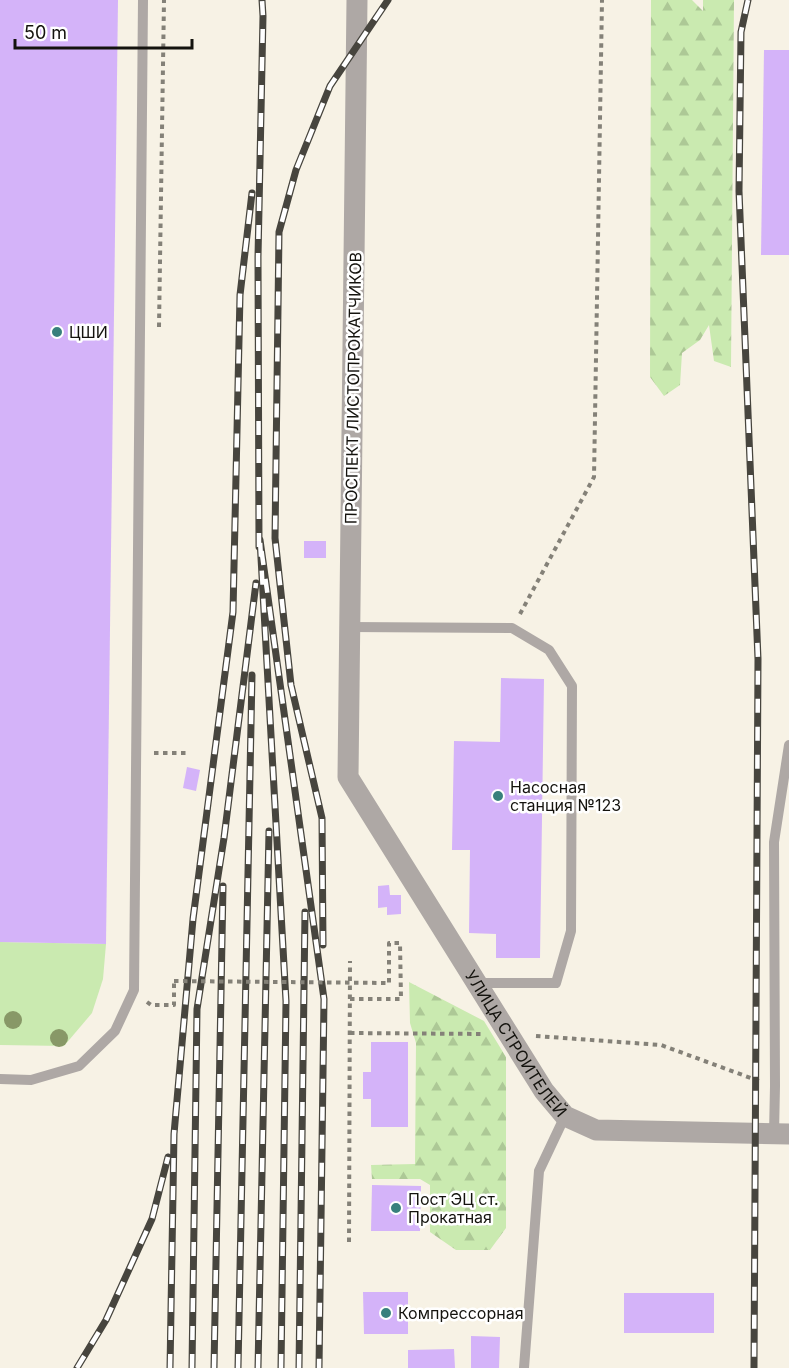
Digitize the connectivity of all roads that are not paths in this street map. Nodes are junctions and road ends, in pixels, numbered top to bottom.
1 (143, 0) edge
2 (357, 0) edge
3 (350, 627) junction
4 (789, 745) edge
5 (348, 777) joint
6 (477, 983) junction
7 (0, 1079) edge
8 (565, 1116) junction
9 (781, 1134) edge
10 (524, 1368) edge

1 - 7 lane
2 - 3 street, ПРОСПЕКТ ЛИСТОПРОКАТЧИКОВ
3 - 5 street, ПРОСПЕКТ ЛИСТОПРОКАТЧИКОВ
3 - 6 lane
4 - 9 lane
5 - 6 street, УЛИЦА СТРОИТЕЛЕЙ
6 - 8 street, УЛИЦА СТРОИТЕЛЕЙ
8 - 9 street, УЛИЦА СТРОИТЕЛЕЙ
8 - 10 lane

